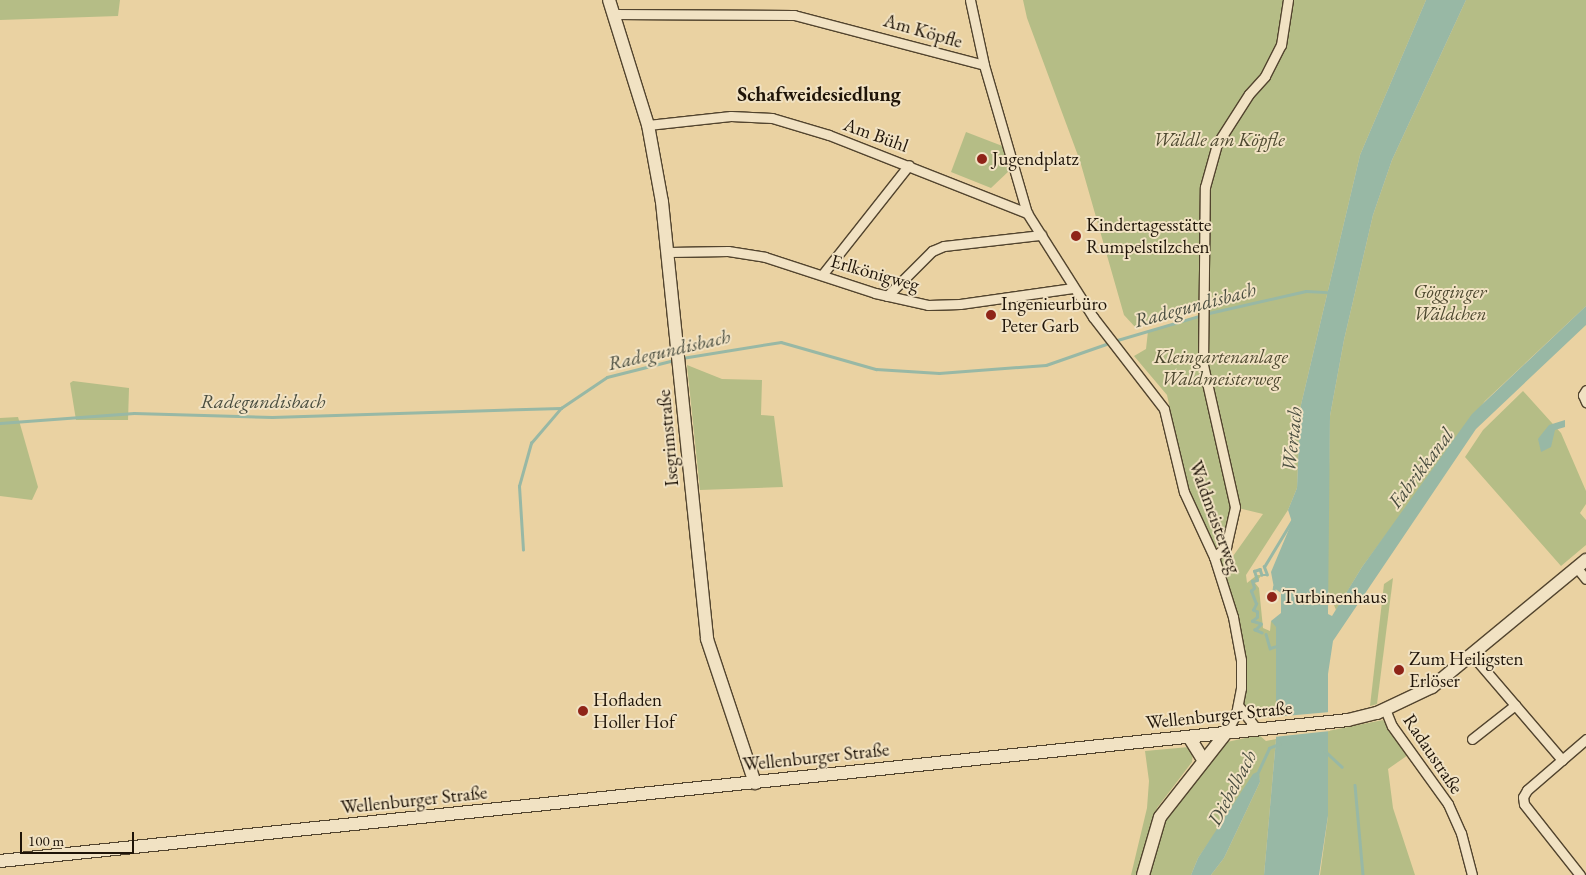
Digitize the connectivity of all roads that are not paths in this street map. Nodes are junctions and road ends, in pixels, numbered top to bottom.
1 (609, 0) edge
2 (970, 0) edge
3 (1288, 0) edge
4 (614, 14) junction
5 (984, 65) junction
6 (648, 126) junction
7 (909, 164) junction
8 (1027, 213) junction
9 (1041, 234) junction
10 (669, 252) junction
11 (822, 275) junction
12 (1073, 288) junction
13 (887, 296) junction
14 (1586, 390) edge
15 (1586, 402) edge
16 (1214, 557) junction
17 (1581, 564) edge
18 (1586, 579) edge
19 (1473, 656) junction
20 (1238, 705) junction
21 (1515, 705) junction
22 (1385, 709) junction
23 (1257, 729) junction
24 (1226, 733) junction
25 (1189, 737) junction
26 (1472, 739) dead end
27 (1586, 739) edge
28 (1562, 760) junction
29 (1204, 761) junction
30 (755, 783) junction
31 (0, 861) edge
32 (1142, 875) edge
33 (1472, 875) edge
34 (1580, 875) edge

1 - 4 street, Isegrimstraße
2 - 5 street, Waldmeisterweg
3 - 16 street
4 - 5 street, Am Köpfle
4 - 6 street, Isegrimstraße
5 - 8 street, Waldmeisterweg
6 - 7 street, Am Bühl
6 - 10 street, Isegrimstraße
7 - 8 street, Am Bühl
7 - 11 street
8 - 9 street, Waldmeisterweg
9 - 12 street, Waldmeisterweg
9 - 13 street
10 - 11 street, Erlkönigweg
10 - 30 street, Isegrimstraße
11 - 13 street, Erlkönigweg
12 - 13 street, Erlkönigweg
12 - 16 street, Waldmeisterweg
14 - 15 street
16 - 20 street, Waldmeisterweg
17 - 18 street
17 - 19 street, Wellenburger Straße
19 - 21 street
19 - 22 street, Wellenburger Straße
20 - 23 street
20 - 24 street, Waldmeisterweg
21 - 26 street
21 - 28 street
22 - 23 street, Wellenburger Straße
22 - 33 street, Radaustraße
23 - 24 street, Wellenburger Straße
24 - 25 street, Wellenburger Straße
24 - 29 street
25 - 29 street
25 - 30 street, Wellenburger Straße
27 - 28 street
28 - 34 street
29 - 32 street
30 - 31 street, Wellenburger Straße

